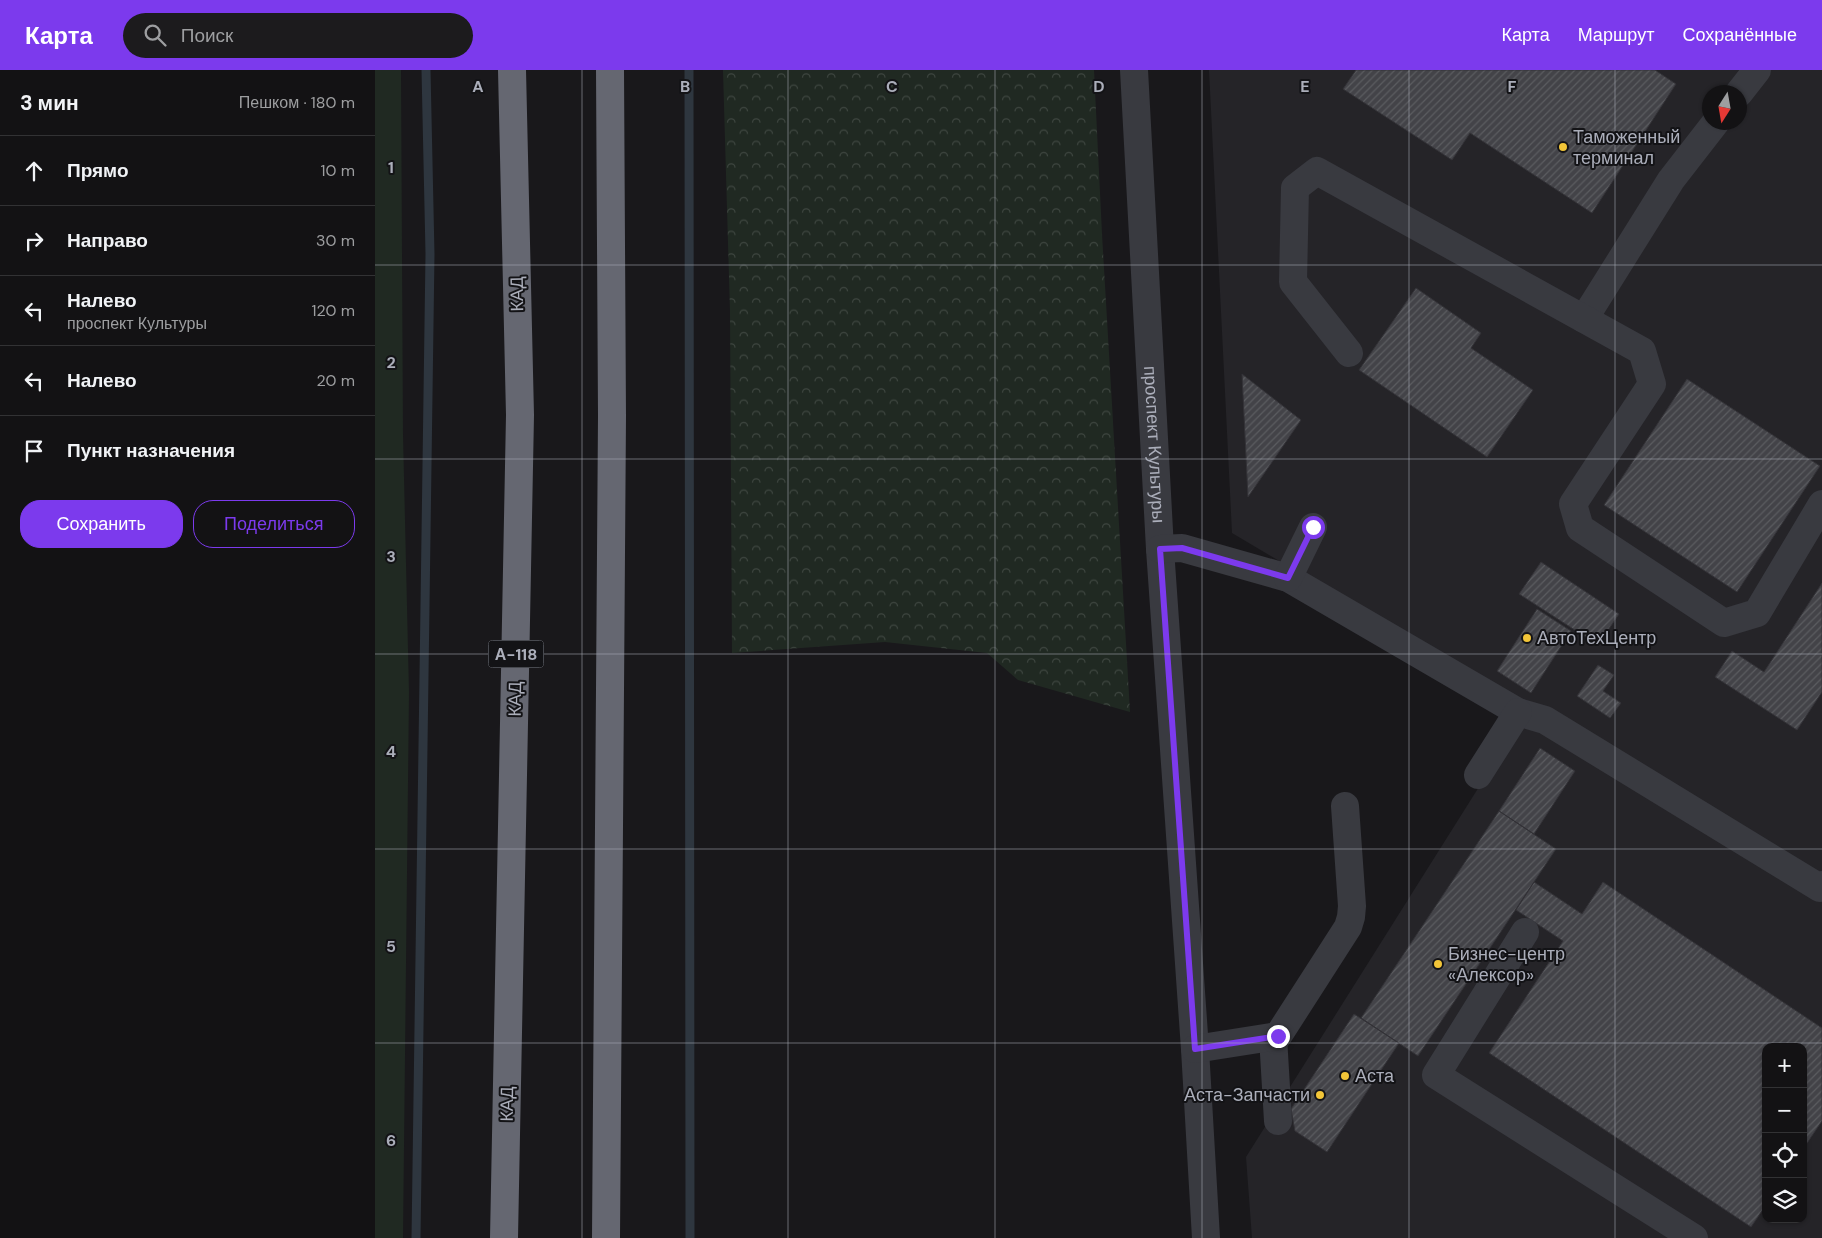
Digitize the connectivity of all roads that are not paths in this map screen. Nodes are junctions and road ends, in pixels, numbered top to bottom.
1 (512, 70) edge
2 (610, 70) edge
3 (1134, 70) edge
4 (1757, 70) edge
5 (1745, 85) edge
6 (1710, 130) edge
7 (1584, 320) junction
8 (1349, 353) dead end
9 (1822, 504) edge
10 (1313, 527) dead end
11 (1160, 549) junction
12 (1288, 578) junction
13 (1518, 712) junction
14 (1478, 775) dead end
15 (1345, 806) dead end
16 (1821, 888) edge
17 (1525, 932) dead end
18 (1273, 1037) junction
19 (1195, 1049) junction
20 (1278, 1121) dead end
21 (504, 1238) edge
22 (606, 1238) edge
23 (1206, 1238) edge
24 (1694, 1238) edge

1 - 21 highway, КАД / А-118
2 - 22 highway
3 - 11 street, проспект Культуры
4 - 5 street
6 - 7 street
7 - 8 street
7 - 9 street
10 - 12 street
11 - 12 street
11 - 19 street, проспект Культуры
12 - 13 street
13 - 14 street
13 - 16 street
15 - 18 street
17 - 24 street
18 - 19 street
18 - 20 street
19 - 23 street, проспект Культуры

